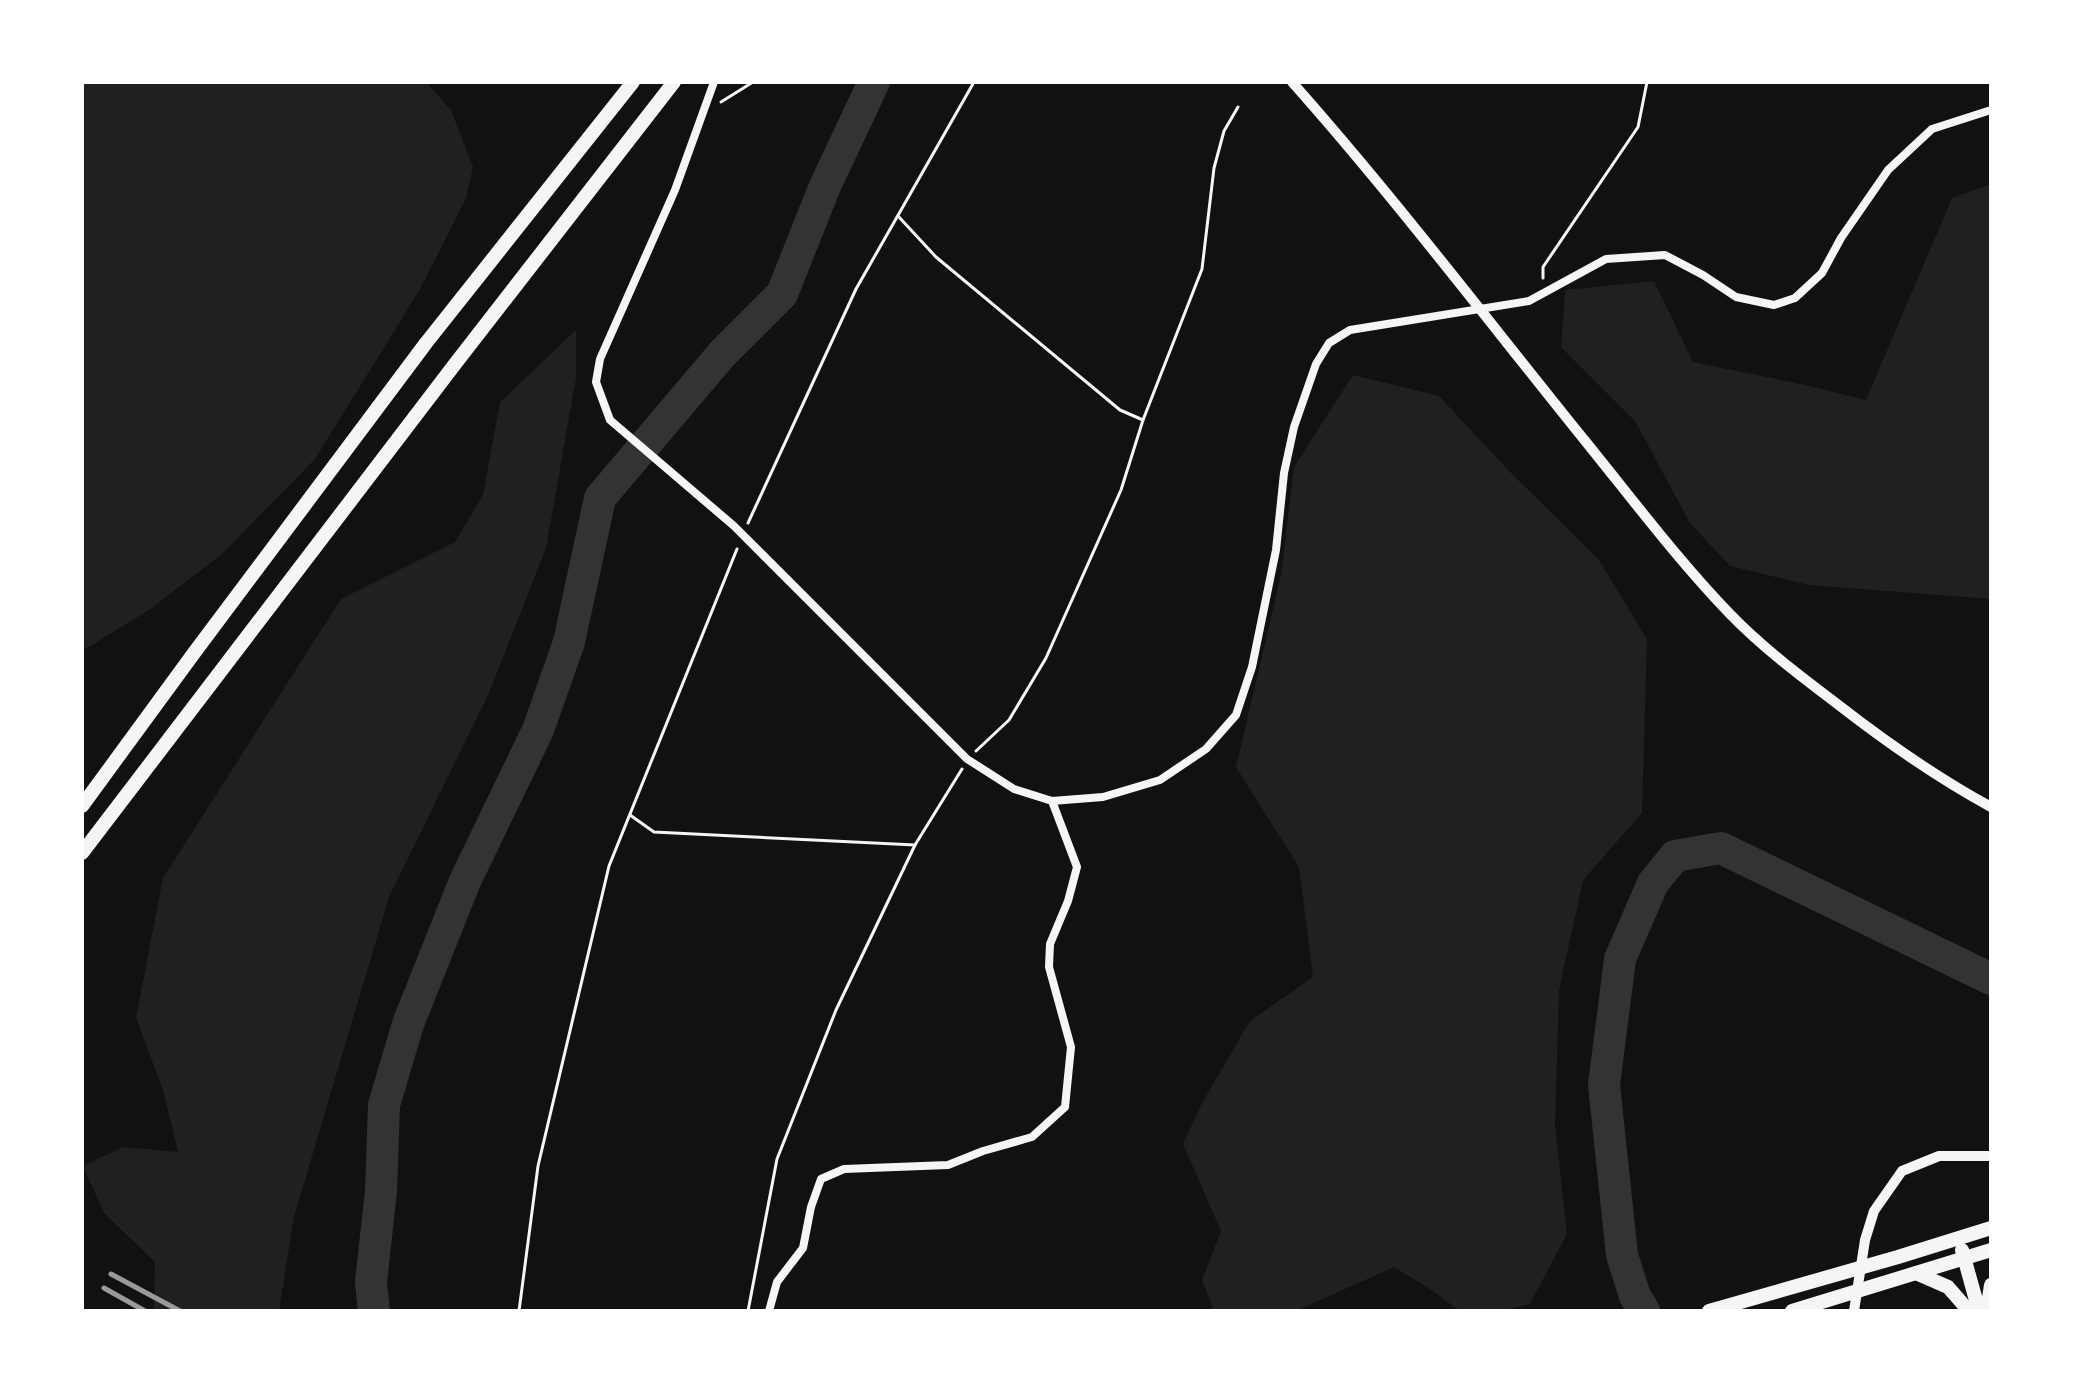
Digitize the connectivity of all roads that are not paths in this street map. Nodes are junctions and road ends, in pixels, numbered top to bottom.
1 (633, 82) edge
2 (674, 82) edge
3 (714, 82) edge
4 (1292, 82) edge
5 (1991, 110) edge
6 (1052, 801) junction
7 (82, 806) edge
8 (1991, 807) edge
9 (82, 853) edge
10 (1991, 1156) edge
11 (1991, 1228) edge
12 (1958, 1239) junction
13 (1991, 1250) edge
14 (1964, 1259) junction
15 (1910, 1275) junction
16 (1991, 1285) edge
17 (769, 1311) edge
18 (1709, 1311) edge
19 (1792, 1311) edge
20 (1854, 1311) edge
21 (1969, 1311) edge
22 (1979, 1311) edge
23 (1987, 1311) edge

1 - 7 highway
2 - 9 highway
3 - 6 street
4 - 8 street
5 - 6 street
6 - 17 street
10 - 20 street
11 - 12 highway
12 - 14 highway
12 - 18 highway
13 - 14 highway
14 - 15 highway
14 - 22 highway
15 - 19 highway
15 - 21 highway
16 - 23 highway

